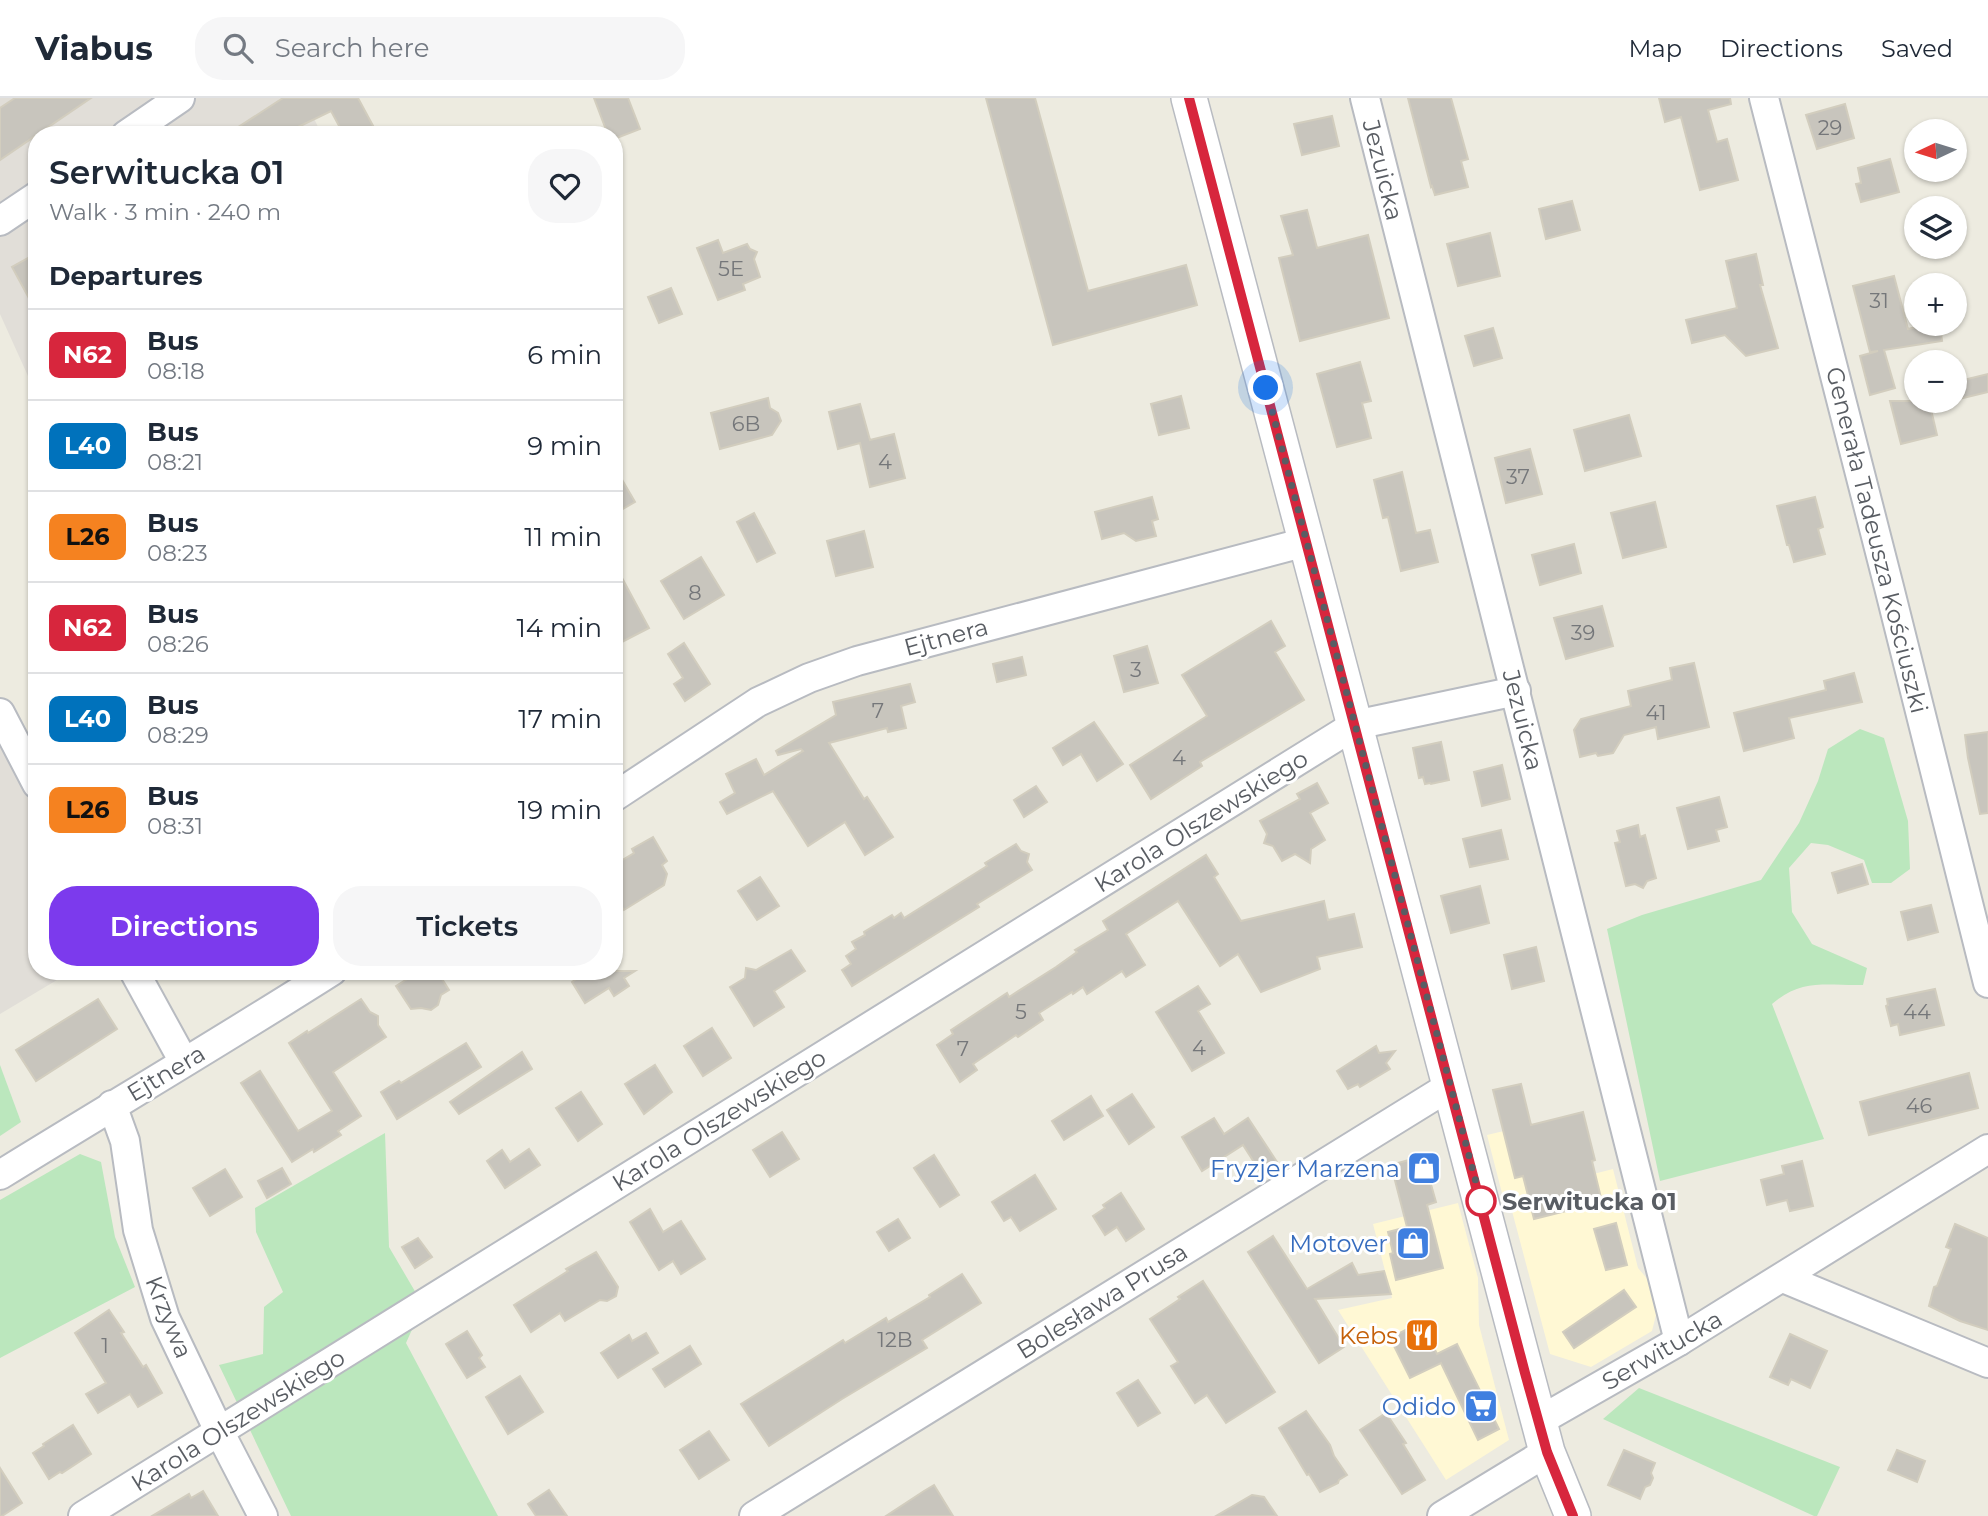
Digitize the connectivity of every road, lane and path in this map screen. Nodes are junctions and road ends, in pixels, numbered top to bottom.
1 (180, 98) edge
2 (1189, 98) edge
3 (1365, 98) edge
4 (1764, 98) edge
5 (139, 126) edge
6 (28, 202) edge
7 (0, 221) edge
8 (1306, 541) junction
9 (1516, 691) junction
10 (0, 713) edge
11 (1355, 725) junction
12 (28, 767) edge
13 (623, 791) edge
14 (139, 980) edge
15 (318, 980) edge
16 (1988, 983) edge
17 (184, 1062) junction
18 (1450, 1086) junction
19 (112, 1105) junction
20 (1988, 1149) edge
21 (0, 1175) edge
22 (1783, 1278) junction
23 (1679, 1341) junction
24 (1988, 1363) edge
25 (219, 1432) junction
26 (1543, 1436) junction
27 (83, 1516) edge
28 (263, 1516) edge
29 (754, 1516) edge
30 (1443, 1516) edge
31 (1573, 1516) edge

1 - 5 street
2 - 8 street
3 - 9 street, Jezuicka
4 - 16 street, Generała Tadeusza Kościuszki
6 - 7 street
8 - 11 street
8 - 13 street, Ejtnera
9 - 11 street, Karola Olszewskiego
9 - 23 street, Jezuicka
10 - 12 street
11 - 18 street
11 - 25 street, Karola Olszewskiego
14 - 17 street
15 - 17 street, Ejtnera
17 - 19 street, Ejtnera
18 - 26 street
18 - 29 street, Bolesława Prusa
19 - 21 street, Ejtnera
19 - 25 street, Krzywa
20 - 22 street, Serwitucka
22 - 23 street, Serwitucka
22 - 24 street
23 - 26 street, Serwitucka
25 - 27 street, Karola Olszewskiego
25 - 28 street, Krzywa
26 - 30 street, Serwitucka
26 - 31 street

